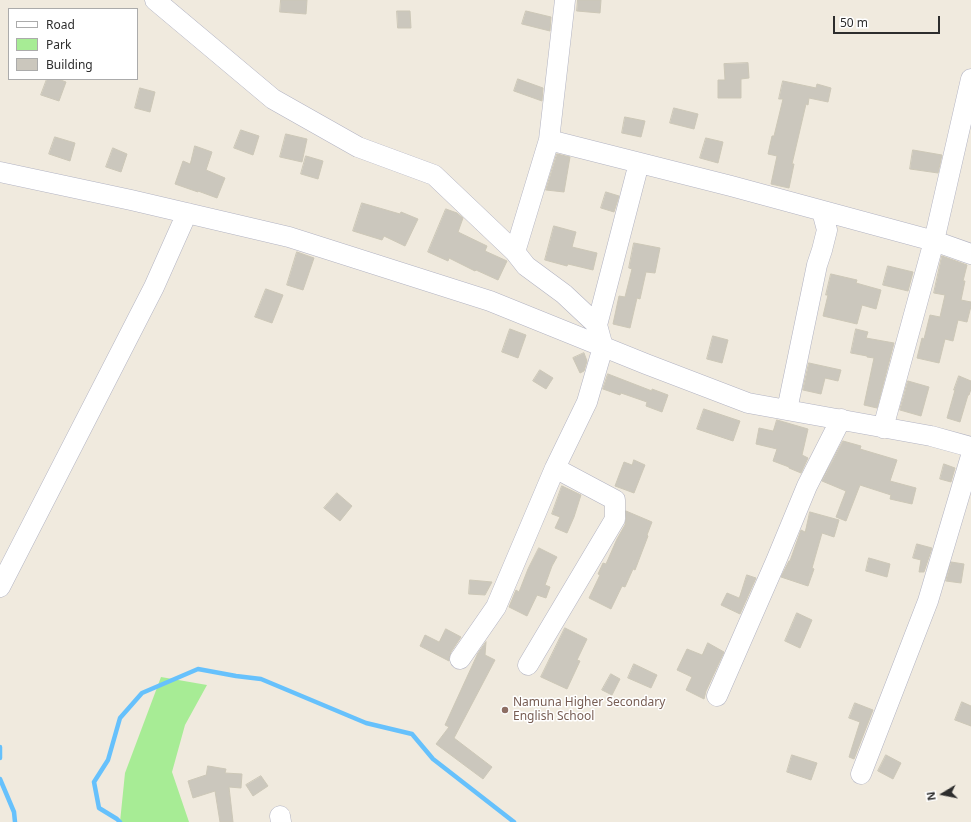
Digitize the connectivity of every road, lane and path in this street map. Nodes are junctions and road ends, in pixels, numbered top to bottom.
1 (155, 0) edge
2 (565, 0) edge
3 (971, 79) edge
4 (549, 140) junction
5 (639, 163) junction
6 (0, 172) edge
7 (822, 211) junction
8 (187, 213) junction
9 (934, 241) junction
10 (515, 252) junction
11 (971, 254) edge
12 (597, 325) junction
13 (603, 347) junction
14 (787, 410) junction
15 (841, 419) junction
16 (883, 428) junction
17 (971, 447) edge
18 (971, 456) edge
19 (556, 468) junction
20 (0, 587) edge
21 (460, 659) dead end
22 (528, 665) dead end
23 (717, 696) dead end
24 (861, 774) dead end

1 - 10 street
2 - 4 street
3 - 9 street
4 - 5 street
4 - 10 street
5 - 7 street
5 - 12 street
6 - 8 street
7 - 9 street
7 - 14 street
8 - 13 street
8 - 20 street
9 - 11 street
9 - 16 street
10 - 12 street
12 - 13 street
13 - 14 street
13 - 19 street
14 - 15 street
15 - 16 street
15 - 23 street
16 - 17 street
18 - 24 street
19 - 21 street
19 - 22 street

